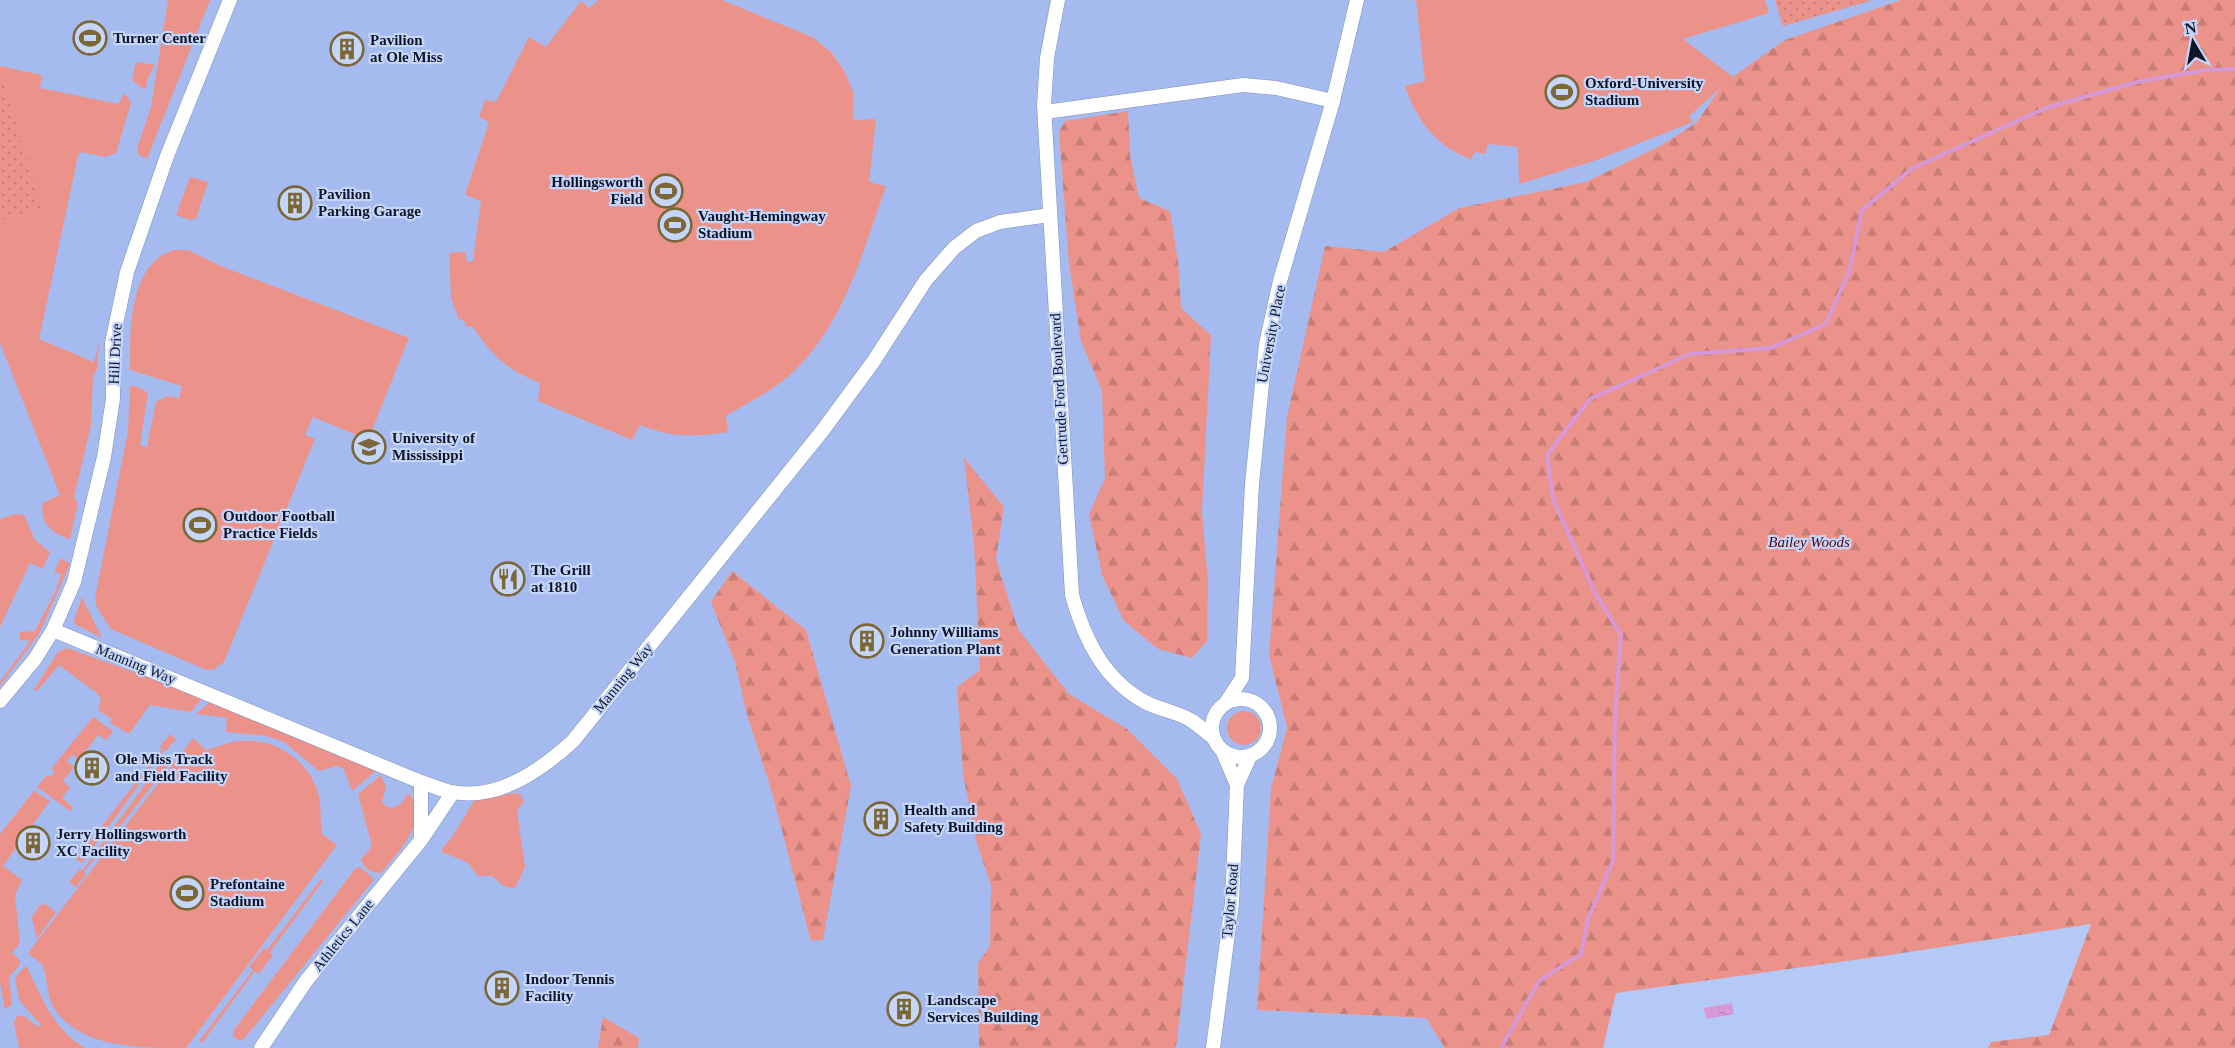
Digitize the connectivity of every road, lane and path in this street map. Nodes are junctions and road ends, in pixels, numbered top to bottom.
1 (230, 0) edge
2 (1058, 0) edge
3 (1357, 0) edge
4 (1333, 102) junction
5 (1045, 112) junction
6 (1050, 215) junction
7 (53, 630) junction
8 (1242, 678) junction
9 (0, 701) edge
10 (1225, 704) junction
11 (1259, 705) junction
12 (1215, 716) junction
13 (1192, 721) junction
14 (1214, 738) junction
15 (1222, 750) junction
16 (1250, 756) junction
17 (421, 782) junction
18 (1238, 785) junction
19 (453, 792) junction
20 (421, 840) junction
21 (261, 1048) edge
22 (1213, 1048) edge

1 - 7 street, Hill Drive
2 - 5 street, Gertrude Ford Boulevard
3 - 4 street, University Place
4 - 5 street
4 - 8 street, University Place
5 - 6 street, Gertrude Ford Boulevard
6 - 13 street, Gertrude Ford Boulevard
6 - 19 street, Manning Way
7 - 9 street, Hill Drive
7 - 17 street, Manning Way
8 - 10 street
8 - 11 street
10 - 11 street
10 - 12 street
11 - 16 street
12 - 13 street
12 - 14 street
13 - 14 street, Gertrude Ford Boulevard
14 - 15 street
15 - 16 street
15 - 18 street
16 - 18 street, Taylor Road
17 - 19 street, Manning Way
17 - 20 street
18 - 22 street, Taylor Road
19 - 20 street, Athletics Lane
20 - 21 street, Athletics Lane

